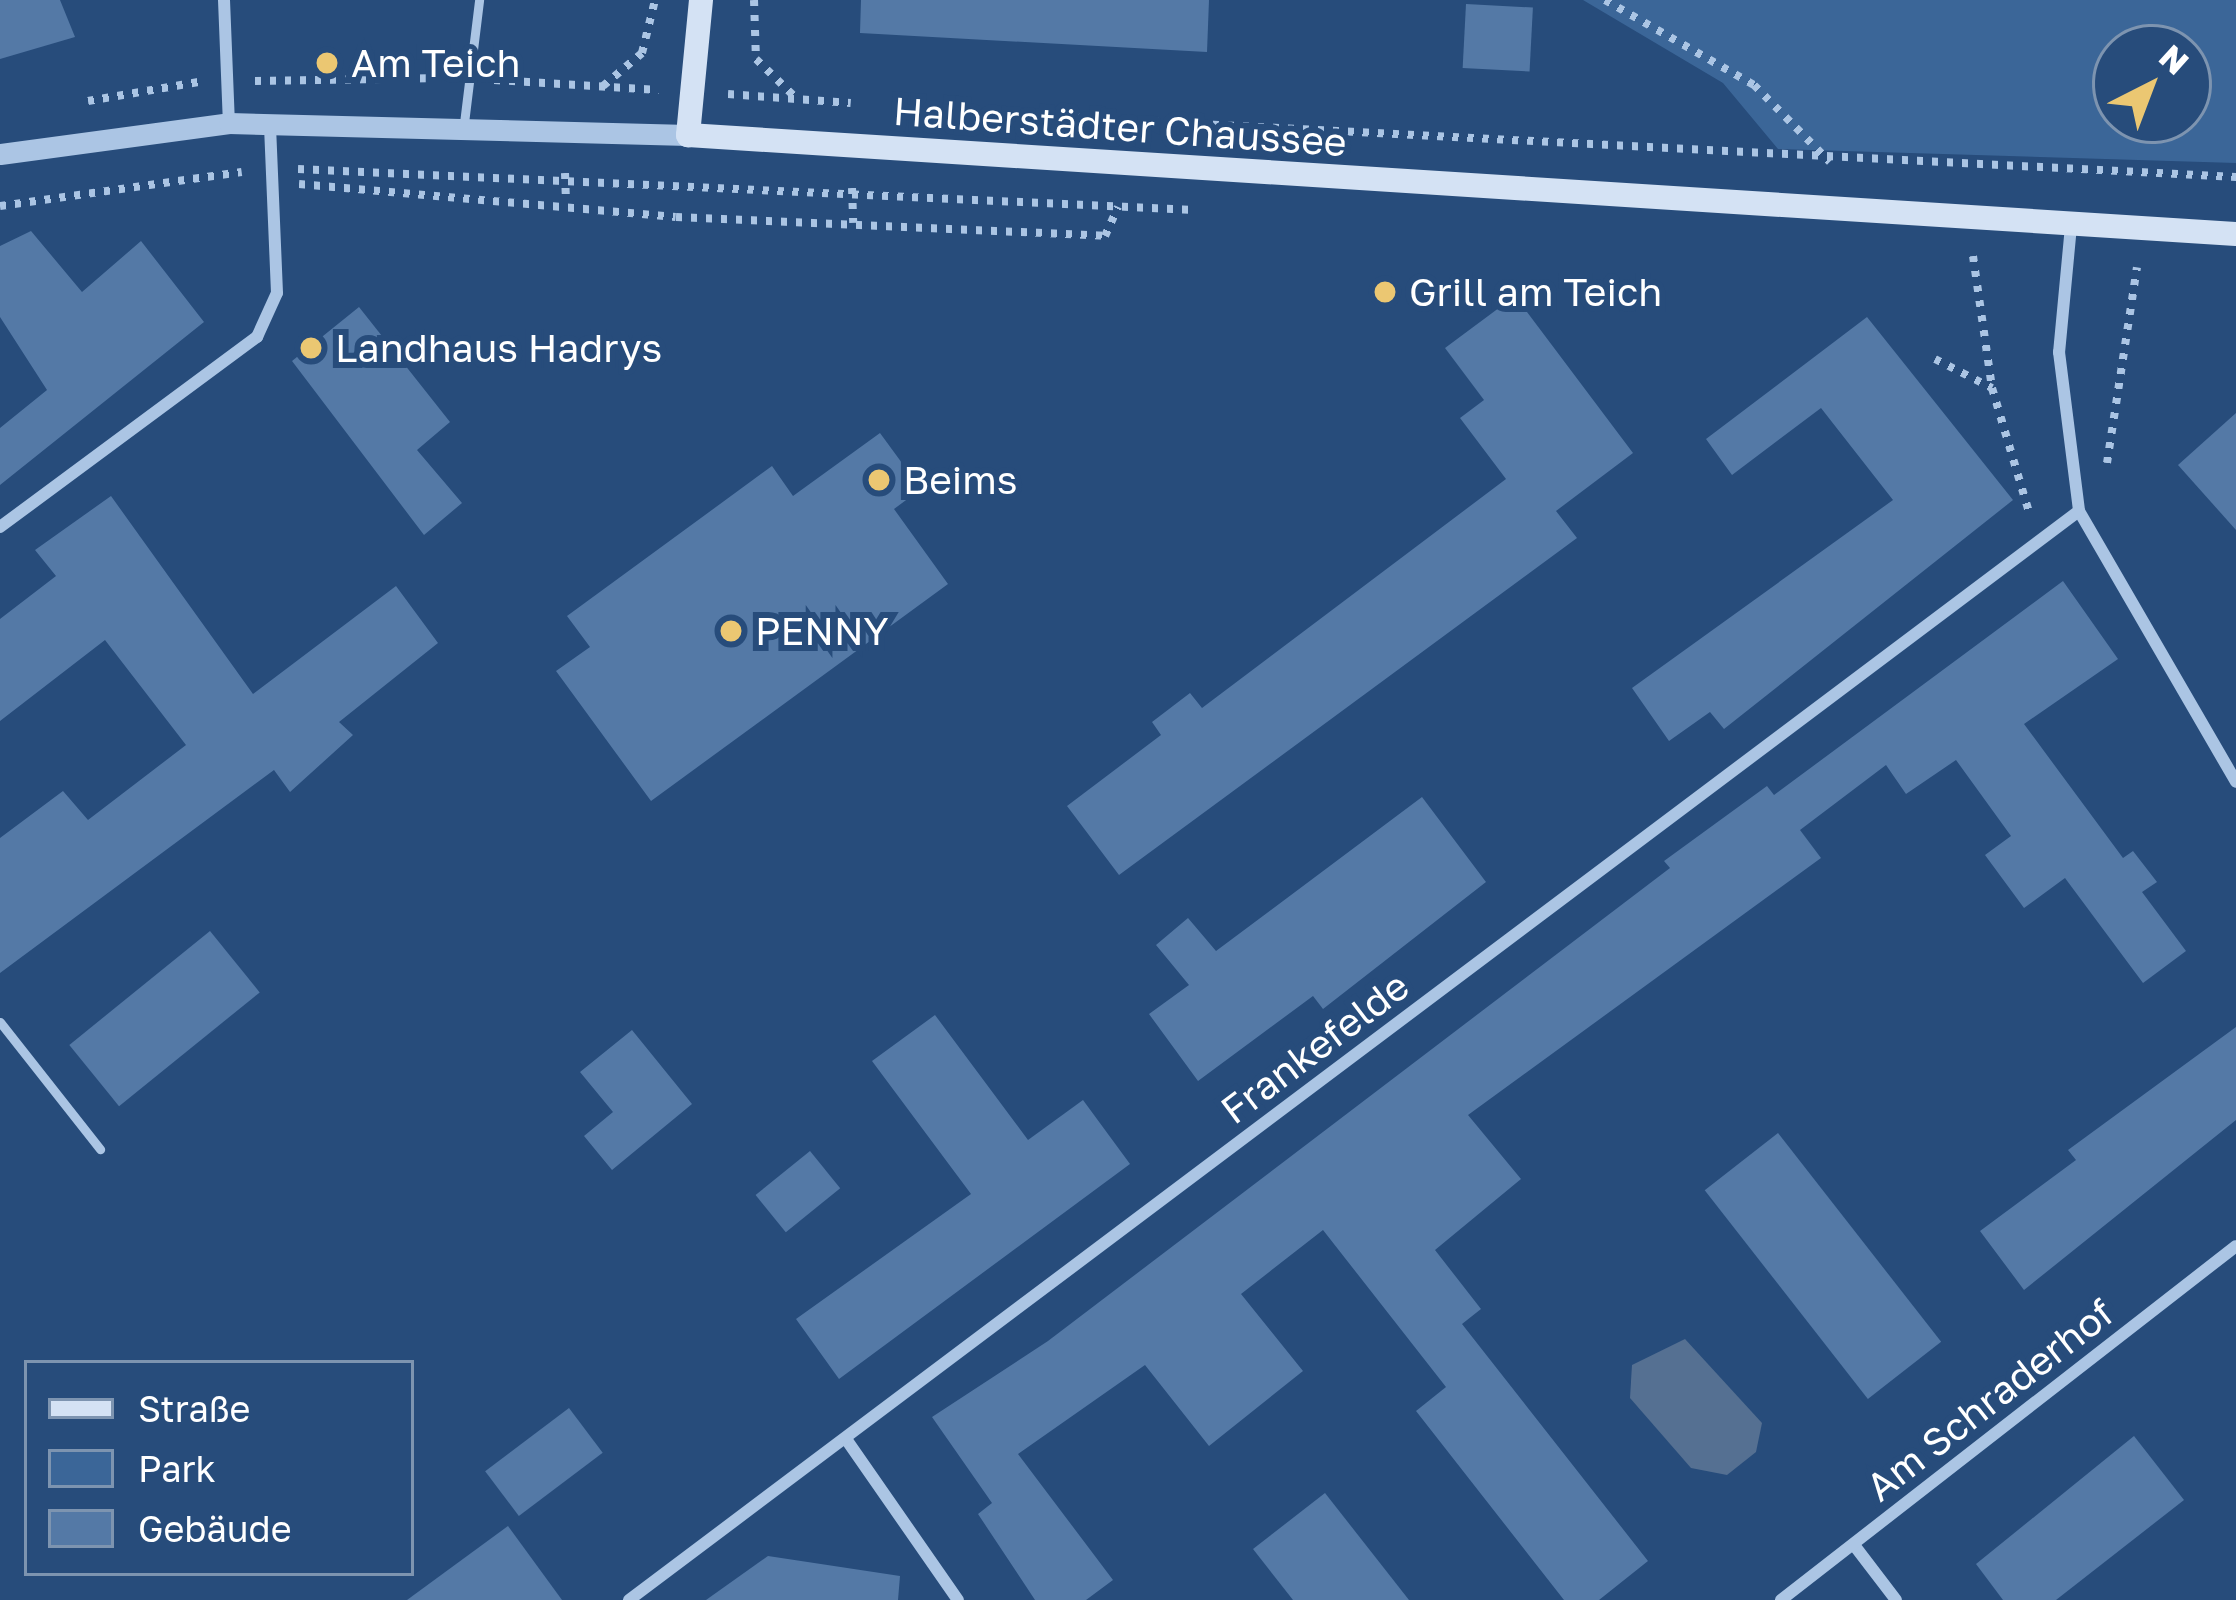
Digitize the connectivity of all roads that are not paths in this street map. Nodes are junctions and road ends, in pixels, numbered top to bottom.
1 (224, 0) edge
2 (701, 0) edge
3 (478, 3) edge
4 (270, 122) junction
5 (229, 123) junction
6 (464, 123) junction
7 (688, 135) junction
8 (0, 154) edge
9 (2071, 226) junction
10 (2236, 234) edge
11 (2079, 511) junction
12 (0, 527) edge
13 (2236, 782) edge
14 (0, 1022) edge
15 (100, 1149) dead end
16 (2236, 1246) edge
17 (846, 1439) junction
18 (1854, 1545) junction
19 (629, 1600) edge
20 (958, 1600) edge
21 (1781, 1600) edge
22 (1896, 1600) edge

1 - 5 street
2 - 7 main road
3 - 6 lane
4 - 5 street, Halberstädter Chaussee
4 - 6 street, Halberstädter Chaussee
4 - 12 street
5 - 8 street, Halberstädter Chaussee
6 - 7 street, Halberstädter Chaussee
7 - 9 main road, Halberstädter Chaussee
9 - 10 main road, Halberstädter Chaussee
9 - 11 street
11 - 13 street
11 - 17 street, Frankefelde
14 - 15 lane
16 - 18 street, Am Schraderhof
17 - 19 street, Frankefelde
17 - 20 street
18 - 21 street, Am Schraderhof
18 - 22 street

